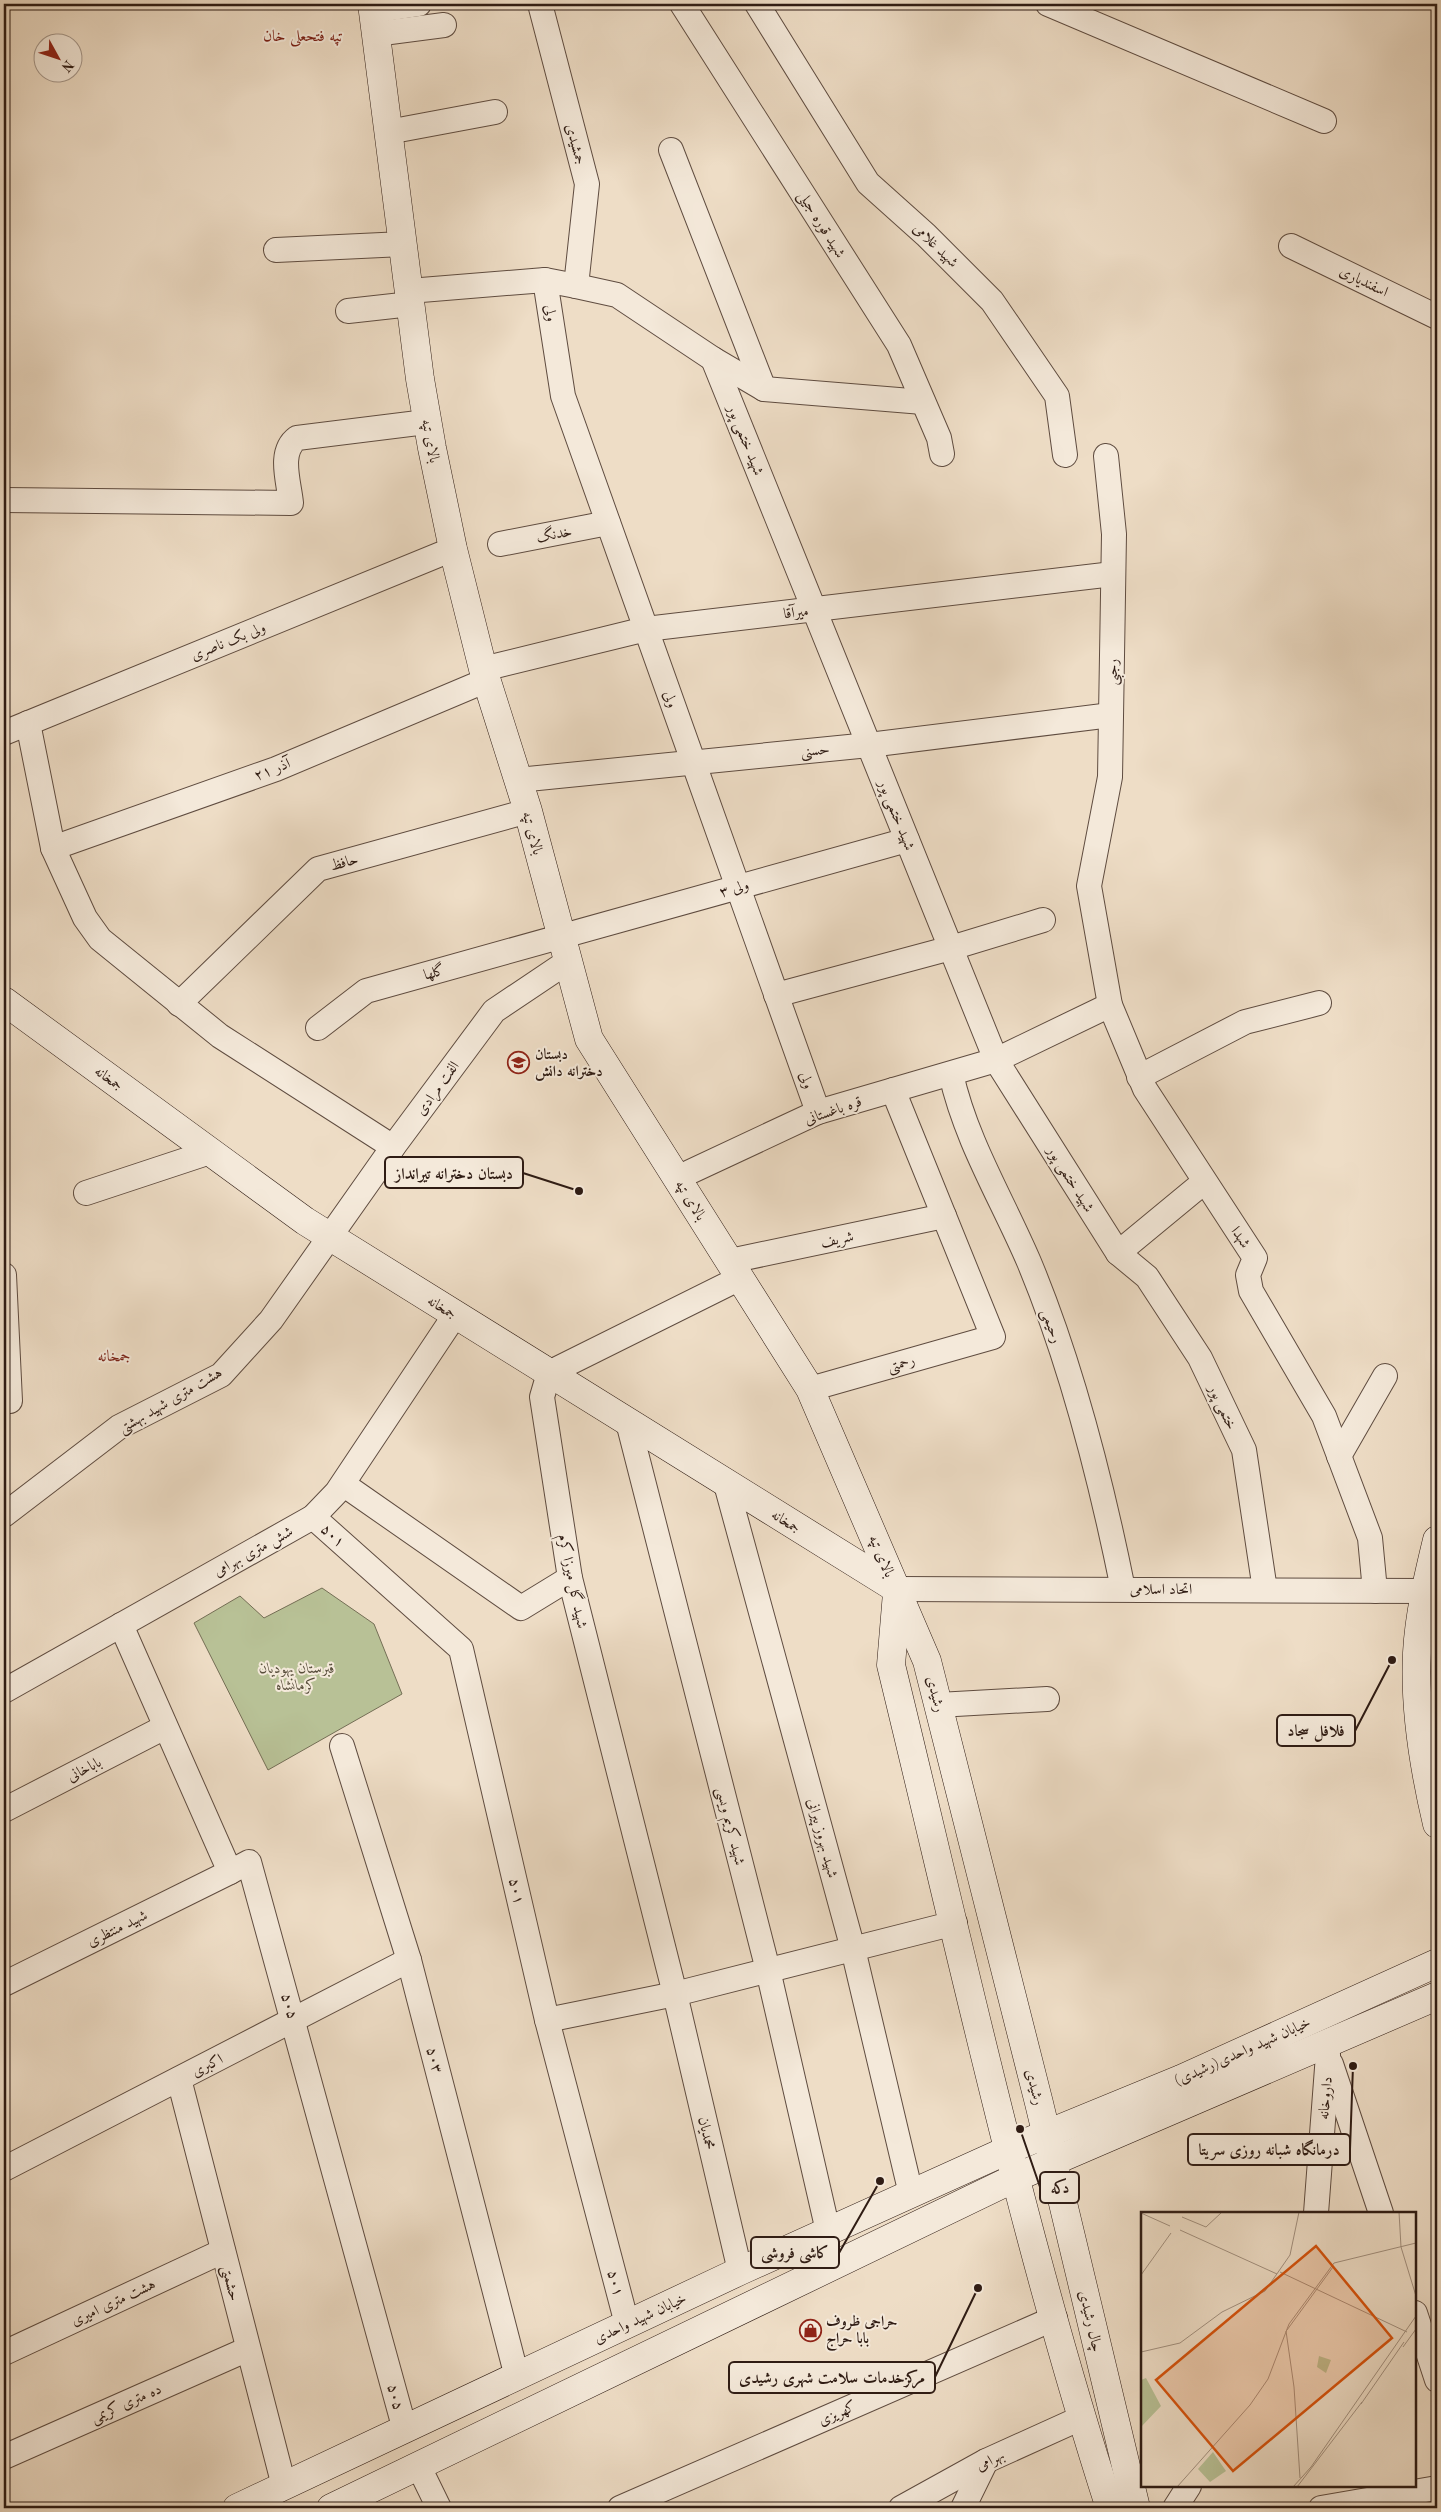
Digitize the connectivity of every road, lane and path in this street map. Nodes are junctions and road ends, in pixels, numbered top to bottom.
1 (419, 4) edge
2 (540, 4) edge
3 (682, 4) edge
4 (757, 4) edge
5 (1048, 4) edge
6 (373, 16) edge
7 (444, 25) dead end
8 (495, 112) dead end
9 (1324, 121) dead end
10 (388, 132) junction
11 (671, 150) dead end
12 (403, 244) junction
13 (1291, 246) dead end
14 (276, 250) dead end
15 (545, 280) junction
16 (576, 286) junction
17 (410, 297) junction
18 (348, 311) dead end
19 (1437, 317) edge
20 (713, 359) junction
21 (764, 389) junction
22 (923, 402) junction
23 (426, 422) junction
24 (942, 454) dead end
25 (1065, 455) dead end
26 (1106, 456) dead end
27 (4, 500) edge
28 (608, 523) junction
29 (500, 544) dead end
30 (453, 549) junction
31 (1113, 574) junction
32 (814, 610) junction
33 (646, 629) junction
34 (485, 674) junction
35 (1111, 715) junction
36 (28, 723) junction
37 (4, 733) edge
38 (869, 745) junction
39 (694, 762) junction
40 (518, 780) junction
41 (528, 811) junction
42 (907, 840) junction
43 (53, 848) junction
44 (1089, 886) joint
45 (738, 887) junction
46 (1042, 920) dead end
47 (950, 948) junction
48 (564, 949) junction
49 (776, 994) junction
50 (4, 1001) edge
51 (1319, 1003) dead end
52 (179, 1004) junction
53 (1110, 1005) junction
54 (318, 1028) dead end
55 (996, 1060) junction
56 (950, 1074) junction
57 (1139, 1077) junction
58 (893, 1090) junction
59 (818, 1112) junction
60 (393, 1147) junction
61 (210, 1152) junction
62 (677, 1178) junction
63 (1204, 1182) junction
64 (86, 1193) dead end
65 (944, 1216) junction
66 (331, 1238) junction
67 (1118, 1253) junction
68 (735, 1270) junction
69 (4, 1275) edge
70 (455, 1315) junction
71 (548, 1373) junction
72 (1385, 1376) dead end
73 (810, 1389) junction
74 (10, 1400) dead end
75 (628, 1422) junction
76 (1339, 1456) junction
77 (343, 1484) junction
78 (726, 1484) junction
79 (4, 1515) edge
80 (313, 1518) junction
81 (1437, 1540) edge
82 (570, 1578) junction
83 (897, 1589) junction
84 (1123, 1589) junction
85 (1265, 1590) junction
86 (1375, 1591) junction
87 (1425, 1591) junction
88 (121, 1625) junction
89 (4, 1691) edge
90 (1047, 1699) dead end
91 (938, 1705) junction
92 (165, 1727) junction
93 (342, 1746) dead end
94 (4, 1810) edge
95 (1437, 1824) edge
96 (230, 1872) junction
97 (955, 1923) junction
98 (853, 1949) junction
99 (409, 1960) junction
100 (1437, 1963) edge
101 (768, 1970) junction
102 (4, 1984) edge
103 (675, 1994) junction
104 (1437, 1996) edge
105 (294, 2020) junction
106 (548, 2020) junction
107 (1328, 2049) junction
108 (179, 2079) junction
109 (1039, 2103) junction
110 (1002, 2116) junction
111 (1046, 2134) junction
112 (1010, 2149) junction
113 (1052, 2162) junction
114 (4, 2169) edge
115 (1016, 2177) junction
116 (911, 2194) junction
117 (1316, 2212) edge
118 (1381, 2212) edge
119 (1067, 2219) junction
120 (828, 2231) junction
121 (1031, 2233) junction
122 (223, 2251) junction
123 (740, 2271) junction
124 (1416, 2316) edge
125 (1055, 2318) junction
126 (627, 2324) junction
127 (248, 2349) junction
128 (4, 2353) edge
129 (518, 2377) junction
130 (1437, 2380) edge
131 (1081, 2418) junction
132 (405, 2430) junction
133 (4, 2457) edge
134 (986, 2461) junction
135 (419, 2467) junction
136 (284, 2486) junction
137 (1188, 2487) edge
138 (1437, 2488) edge
139 (237, 2508) edge
140 (332, 2508) edge
141 (439, 2508) edge
142 (620, 2508) edge
143 (901, 2508) edge
144 (962, 2508) edge
145 (1110, 2508) edge
146 (1136, 2508) edge
147 (1175, 2508) edge
148 (1324, 2508) edge

1 - 6 street
2 - 16 street, جمشیدی
3 - 22 street, شهید قوره جیلی
4 - 25 street, شهید غلامی
5 - 9 street
6 - 7 street
6 - 10 street, بالای تپه
8 - 10 street
10 - 12 street, بالای تپه
11 - 21 street
12 - 14 street
12 - 17 street, بالای تپه
13 - 19 street, اسفندیاری
15 - 16 street
15 - 17 street
15 - 28 street, ولی
16 - 20 street
17 - 18 street
17 - 23 street, بالای تپه
20 - 21 street
20 - 32 street, شهید ختمی پور
21 - 22 street
22 - 24 street, شهید قوره جیلی
23 - 27 street
23 - 30 street, بالای تپه
26 - 31 street, رجبی
28 - 29 street, خدنگ
28 - 33 street, ولی
30 - 34 street, بالای تپه
30 - 36 street, ولی بک ناصری
31 - 32 street, میرآقا
31 - 35 street, رجبی
32 - 33 street, میرآقا
32 - 38 street, شهید ختمی پور
33 - 34 street, میرآقا
33 - 39 street, ولی
34 - 40 street, بالای تپه
34 - 43 street, ۲۱ آذر
35 - 38 street, حسنی
35 - 44 street, رجبی
36 - 37 street, ولی بک ناصری
36 - 43 street
38 - 39 street, حسنی
38 - 42 street, شهید ختمی پور
39 - 40 street, حسنی
39 - 45 street, ولی
40 - 41 street, بالای تپه
41 - 48 street, بالای تپه
41 - 52 street, حافظ
42 - 45 street, ولی ۳
42 - 47 street, شهید ختمی پور
43 - 52 street
44 - 53 street, شهدا
45 - 48 street, ولی ۳
45 - 49 street, ولی
46 - 47 street
47 - 49 street
47 - 55 street, شهید ختمی پور
48 - 54 street, گلها
48 - 60 street, الفت مرادی
48 - 62 street, بالای تپه
49 - 59 street, ولی
50 - 61 street, جمخانه
51 - 57 street
52 - 60 street
53 - 55 street, قره باغستانی
53 - 57 street, شهدا
55 - 56 street, قره باغستانی
55 - 67 street, شهید ختمی پور
56 - 58 street, قره باغستانی
56 - 84 street, رحیمی
57 - 63 street, شهدا
58 - 59 street, قره باغستانی
58 - 65 street
59 - 62 street, قره باغستانی
60 - 66 street, الفت مرادی
61 - 64 street
61 - 66 street, جمخانه
62 - 68 street, بالای تپه
63 - 67 street
63 - 76 street, شهدا
65 - 68 street, شریف
65 - 73 street, رحمتی
66 - 70 street, جمخانه
66 - 79 street, هشت متری شهید بهشتی
67 - 85 street, ختمی پور
68 - 71 street
68 - 73 street, بالای تپه
69 - 74 street
70 - 71 street, جمخانه
70 - 77 street, شش متری بهرامی
71 - 75 street, جمخانه
71 - 82 street, شهید گل میرزا کرم
72 - 76 street
73 - 83 street, بالای تپه
75 - 78 street, جمخانه
75 - 101 street, شهید کریم ویسی
76 - 86 street, شهدا
77 - 80 street, شش متری بهرامی
77 - 82 street
78 - 83 street, جمخانه
78 - 98 street, شهید بهروز پیرانی
80 - 88 street, شش متری بهرامی
80 - 106 street, ۵۰۱
81 - 87 street
82 - 103 street, شهید گل میرزا کرم
83 - 84 street, اتحاد اسلامی
83 - 91 street, رشیدی
83 - 97 street
84 - 85 street, اتحاد اسلامی
85 - 86 street, اتحاد اسلامی
86 - 87 street, اتحاد اسلامی
87 - 95 street
88 - 89 street, شش متری بهرامی
88 - 92 street
90 - 91 street
91 - 109 street, رشیدی
92 - 94 street, باباخانی
92 - 96 street
93 - 99 street, ۵۰۳
96 - 102 street, شهید منتظری
96 - 105 street, ۵۰۵
97 - 98 street
97 - 110 street
98 - 101 street
98 - 116 street, شهید بهروز پیرانی
99 - 105 street, اکبری
99 - 129 street, ۵۰۳
100 - 111 street, خیابان شهید واحدی(رشیدی)
101 - 103 street
101 - 120 street, شهید کریم ویسی
103 - 106 street
103 - 123 street, محمدیان
104 - 107 street, خیابان شهید واحدی(رشیدی)
105 - 108 street, اکبری
105 - 132 street, ۵۰۵
106 - 126 street, ۵۰۱
107 - 113 street, خیابان شهید واحدی(رشیدی)
107 - 117 street, داروخانه
107 - 118 street
108 - 114 street, اکبری
108 - 122 street, حشمتی
109 - 110 street
109 - 111 street, رشیدی
110 - 112 street
111 - 112 street, خیابان شهید واحدی
111 - 113 street, چال رشیدی
112 - 115 street
112 - 116 street, خیابان شهید واحدی
113 - 115 street
113 - 119 street, چال رشیدی
115 - 121 street
115 - 135 street
116 - 120 street, خیابان شهید واحدی
119 - 121 street
119 - 146 street, چال رشیدی
120 - 123 street, خیابان شهید واحدی
121 - 125 street
122 - 127 street, حشمتی
122 - 128 street, هشت متری امیری
123 - 126 street, خیابان شهید واحدی
124 - 130 street
125 - 131 street
125 - 142 street, کهریزی
126 - 129 street, خیابان شهید واحدی
127 - 133 street, ده متری کریمی
127 - 136 street, حشمتی
129 - 132 street, خیابان شهید واحدی
131 - 134 street, بهرامی
131 - 145 street
132 - 136 street, خیابان شهید واحدی
134 - 143 street, بهرامی
134 - 144 street
135 - 140 street
135 - 141 street
136 - 139 street, خیابان شهید واحدی
137 - 147 street
138 - 148 street

